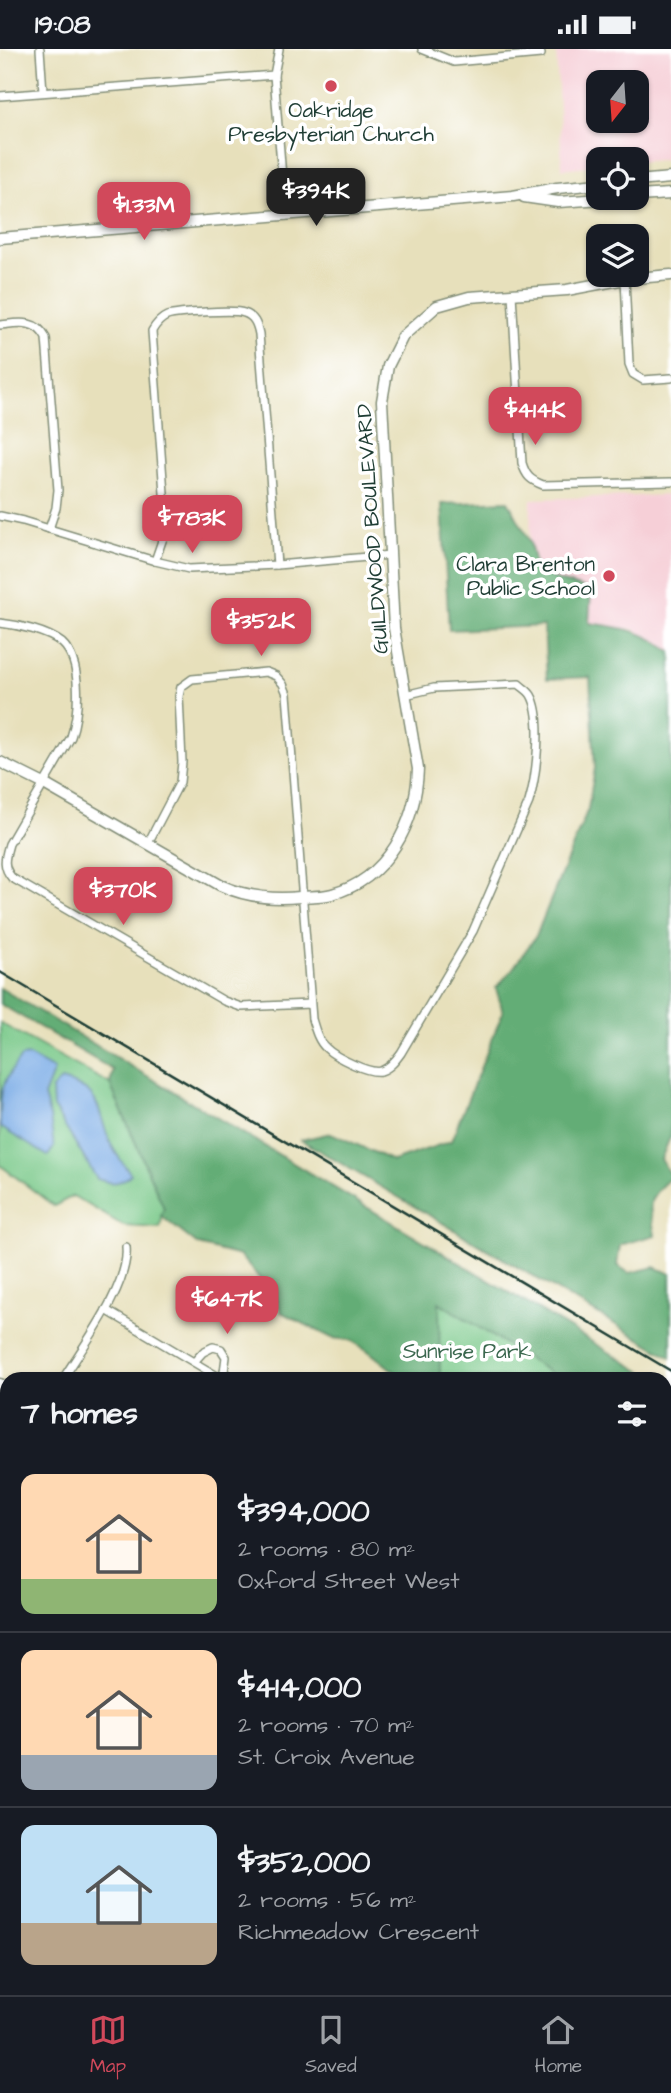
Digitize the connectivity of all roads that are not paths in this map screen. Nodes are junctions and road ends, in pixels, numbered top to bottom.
1 (40, 49) edge
2 (279, 49) edge
3 (422, 49) edge
4 (493, 53) edge
5 (541, 54) dead end
6 (274, 75) junction
7 (43, 92) junction
8 (0, 96) edge
9 (671, 179) edge
10 (649, 180) edge
11 (586, 185) edge
12 (671, 194) edge
13 (649, 195) edge
14 (513, 196) junction
15 (586, 200) edge
16 (285, 216) junction
17 (0, 238) edge
18 (671, 275) edge
19 (649, 277) edge
20 (586, 286) edge
21 (625, 287) edge
22 (512, 294) junction
23 (0, 325) edge
24 (671, 378) edge
25 (671, 482) edge
26 (0, 516) edge
27 (48, 529) junction
28 (390, 555) junction
29 (155, 562) junction
30 (277, 565) junction
31 (0, 622) edge
32 (405, 695) junction
33 (0, 762) edge
34 (44, 784) junction
35 (148, 843) junction
36 (301, 897) junction
37 (310, 1004) junction
38 (126, 1247) dead end
39 (106, 1310) junction
40 (194, 1362) junction
41 (67, 1372) edge
42 (210, 1372) edge
43 (223, 1372) edge

1 - 7 street
2 - 6 street
3 - 4 street
4 - 5 street
6 - 7 street
6 - 16 street
7 - 8 street
9 - 10 street
11 - 14 street
12 - 13 street
14 - 15 street
14 - 16 street
16 - 17 street
18 - 19 street, GUILDWOOD BOULEVARD
20 - 22 street, GUILDWOOD BOULEVARD
21 - 24 street
22 - 25 street
22 - 28 street, GUILDWOOD BOULEVARD
23 - 27 street
26 - 27 street
27 - 29 street
28 - 30 street
28 - 32 street, GUILDWOOD BOULEVARD
29 - 30 street
29 - 30 street
31 - 34 street
32 - 36 street, GUILDWOOD BOULEVARD
32 - 37 street
33 - 34 street, GUILDWOOD BOULEVARD
34 - 35 street, GUILDWOOD BOULEVARD
34 - 37 street
35 - 36 street, GUILDWOOD BOULEVARD
35 - 36 street
36 - 37 street
38 - 39 street
39 - 40 street
39 - 41 street
40 - 42 street
40 - 43 street

